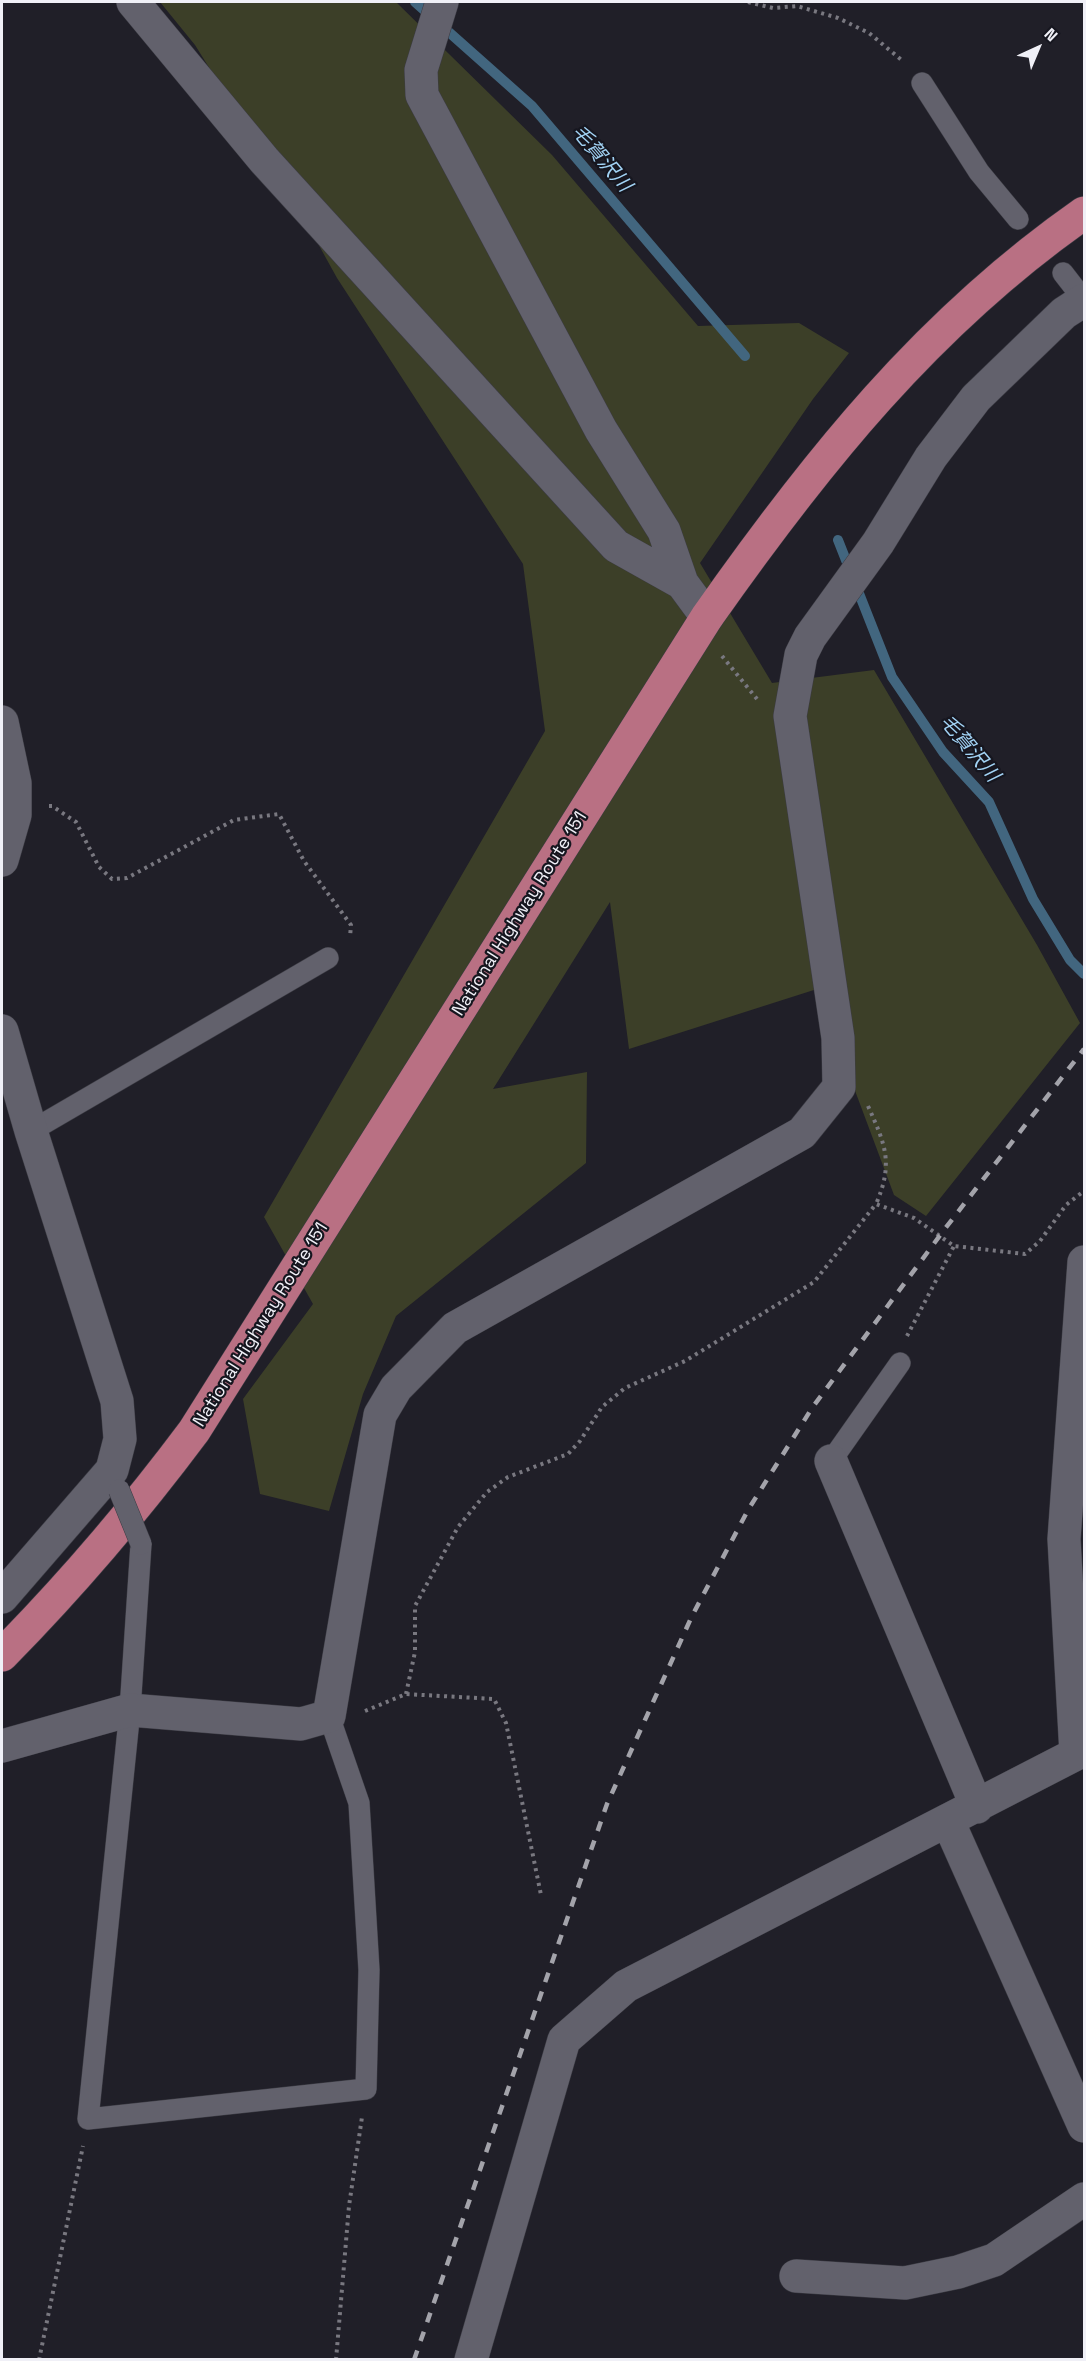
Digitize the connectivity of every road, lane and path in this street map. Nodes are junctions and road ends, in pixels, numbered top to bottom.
1 (133, 2) edge
2 (442, 2) edge
3 (748, 2) edge
4 (922, 83) joint
5 (1084, 213) edge
6 (1018, 219) dead end
7 (1063, 273) dead end
8 (1084, 300) edge
9 (682, 583) junction
10 (707, 617) junction
11 (2, 722) edge
12 (15, 815) junction
13 (2, 860) edge
14 (328, 958) joint
15 (2, 1031) edge
16 (866, 1101) dead end
17 (31, 1131) junction
18 (1084, 1191) edge
19 (876, 1204) junction
20 (954, 1246) junction
21 (1084, 1262) edge
22 (900, 1362) joint
23 (831, 1461) joint
24 (115, 1480) junction
25 (2, 1597) edge
26 (2, 1655) edge
27 (406, 1694) junction
28 (130, 1710) junction
29 (342, 1715) junction
30 (2, 1746) edge
31 (977, 1806) junction
32 (948, 1821) junction
33 (541, 1895) dead end
34 (366, 2089) junction
35 (88, 2119) junction
36 (1084, 2126) edge
37 (1084, 2199) edge
38 (796, 2276) dead end
39 (39, 2360) edge
40 (336, 2360) edge
41 (471, 2360) edge

1 - 9 street
2 - 9 street
3 - 4 path
4 - 6 lane
5 - 10 highway, National Highway Route 151
7 - 8 lane
8 - 29 street
9 - 10 street
10 - 26 highway, National Highway Route 151
11 - 12 street
12 - 13 street
12 - 14 path
14 - 17 lane
15 - 17 street
16 - 19 path
17 - 24 street
18 - 20 path
19 - 20 path
19 - 27 path
20 - 22 path
21 - 31 street
22 - 23 lane
23 - 31 street
24 - 25 street
24 - 28 lane, bridge
27 - 29 path
27 - 33 path
28 - 29 street
28 - 30 street
28 - 35 lane
29 - 34 lane
31 - 32 street
32 - 36 street
32 - 41 street
34 - 35 lane
34 - 40 path
35 - 39 path
37 - 38 street

